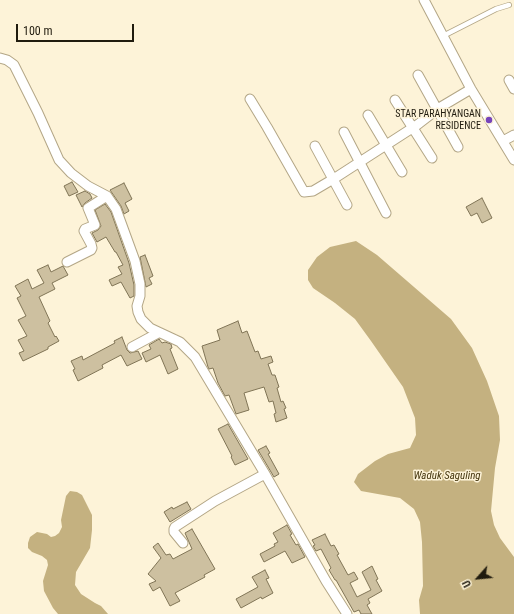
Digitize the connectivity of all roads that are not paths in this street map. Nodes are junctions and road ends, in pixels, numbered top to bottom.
1 (424, 0) edge
2 (509, 5) dead end
3 (443, 36) junction
4 (0, 58) edge
5 (418, 75) dead end
6 (509, 80) dead end
7 (471, 89) junction
8 (514, 89) edge
9 (250, 99) dead end
10 (395, 100) dead end
11 (437, 110) junction
12 (368, 115) dead end
13 (413, 128) junction
14 (344, 132) dead end
15 (514, 135) edge
16 (503, 141) junction
17 (386, 145) junction
18 (315, 146) dead end
19 (458, 147) dead end
20 (432, 158) dead end
21 (514, 160) edge
22 (360, 162) junction
23 (402, 172) dead end
24 (333, 179) junction
25 (107, 196) junction
26 (347, 205) dead end
27 (386, 213) dead end
28 (67, 262) dead end
29 (158, 333) junction
30 (132, 347) dead end
31 (265, 474) junction
32 (183, 543) dead end
33 (347, 614) edge

1 - 3 street
2 - 3 lane
3 - 7 street
4 - 25 street
5 - 11 street
6 - 8 street
7 - 11 street
7 - 16 street
9 - 24 street
10 - 13 street
11 - 13 street
11 - 19 street
12 - 17 street
13 - 17 street
13 - 20 street
14 - 22 street
15 - 16 street
16 - 21 street
17 - 22 street
17 - 23 street
18 - 24 street
22 - 24 street
22 - 27 street
24 - 26 street
25 - 28 street
25 - 29 street
29 - 30 street
29 - 31 street
31 - 32 street
31 - 33 street

